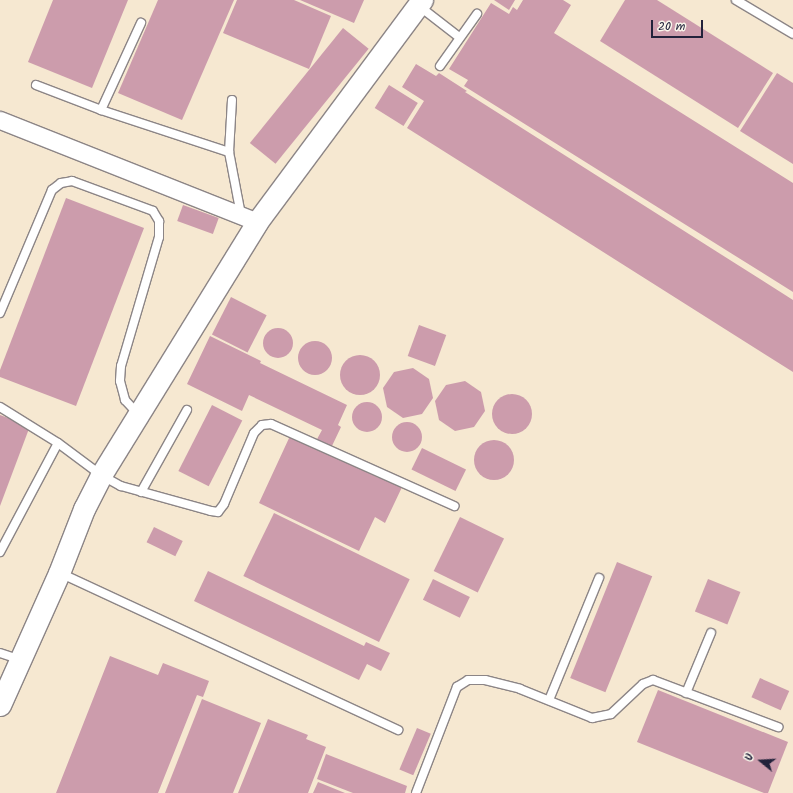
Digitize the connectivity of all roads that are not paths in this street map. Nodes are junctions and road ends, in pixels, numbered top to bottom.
1 (736, 0) edge
2 (420, 3) edge
3 (477, 14) dead end
4 (141, 23) dead end
5 (793, 34) edge
6 (459, 37) junction
7 (440, 66) dead end
8 (36, 85) dead end
9 (232, 100) dead end
10 (101, 110) junction
11 (0, 120) edge
12 (229, 152) junction
13 (249, 219) junction
14 (0, 313) edge
15 (0, 407) edge
16 (187, 410) dead end
17 (138, 414) junction
18 (58, 443) junction
19 (101, 475) junction
20 (141, 492) junction
21 (454, 506) dead end
22 (0, 552) edge
23 (59, 573) junction
24 (598, 578) dead end
25 (711, 633) dead end
26 (9, 656) edge
27 (686, 693) junction
28 (549, 700) junction
29 (0, 705) edge
30 (778, 727) dead end
31 (398, 730) dead end
32 (416, 793) edge

1 - 5 lane
2 - 6 lane
2 - 13 street
3 - 6 lane
4 - 10 lane
6 - 7 lane
8 - 10 lane
9 - 12 lane
10 - 12 lane
11 - 13 street
12 - 13 lane
13 - 17 street
14 - 17 lane
15 - 18 lane
16 - 20 lane
17 - 19 street
18 - 19 lane
18 - 22 lane
19 - 20 lane
19 - 23 street
20 - 21 lane
23 - 26 street
23 - 31 lane
24 - 28 lane
25 - 27 lane
26 - 29 street
27 - 28 lane
27 - 30 lane
28 - 32 lane

